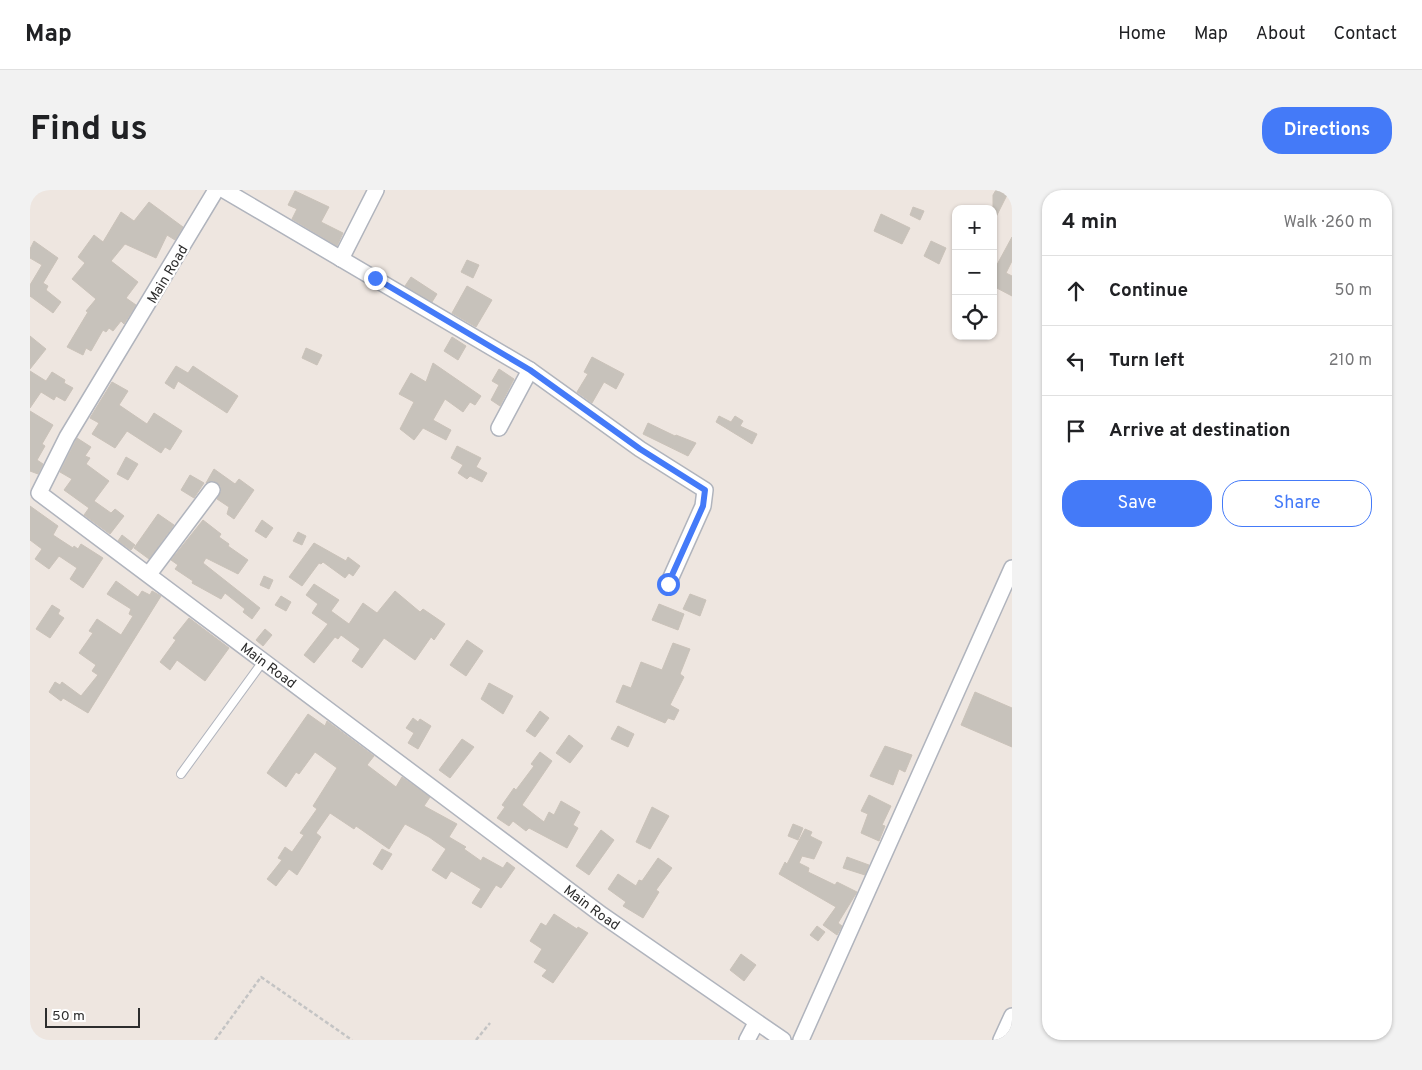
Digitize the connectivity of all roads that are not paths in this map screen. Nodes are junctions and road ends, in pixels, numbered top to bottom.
1 (216, 190) edge
2 (224, 190) edge
3 (376, 190) edge
4 (341, 259) junction
5 (530, 370) junction
6 (499, 428) dead end
7 (34, 490) edge
8 (212, 490) dead end
9 (1012, 568) edge
10 (149, 574) junction
11 (668, 584) dead end
12 (264, 660) junction
13 (181, 774) dead end
14 (1012, 1016) edge
15 (756, 1023) junction
16 (747, 1040) edge
17 (783, 1040) edge
18 (802, 1040) edge
19 (1001, 1040) edge

1 - 7 street, Main Road
2 - 4 street
3 - 4 street
4 - 5 street
5 - 6 street
5 - 11 street
7 - 10 street, Main Road
8 - 10 street
9 - 18 street
10 - 12 street, Main Road
12 - 13 lane
12 - 15 street, Main Road
14 - 19 street
15 - 16 street
15 - 17 street, Main Road

